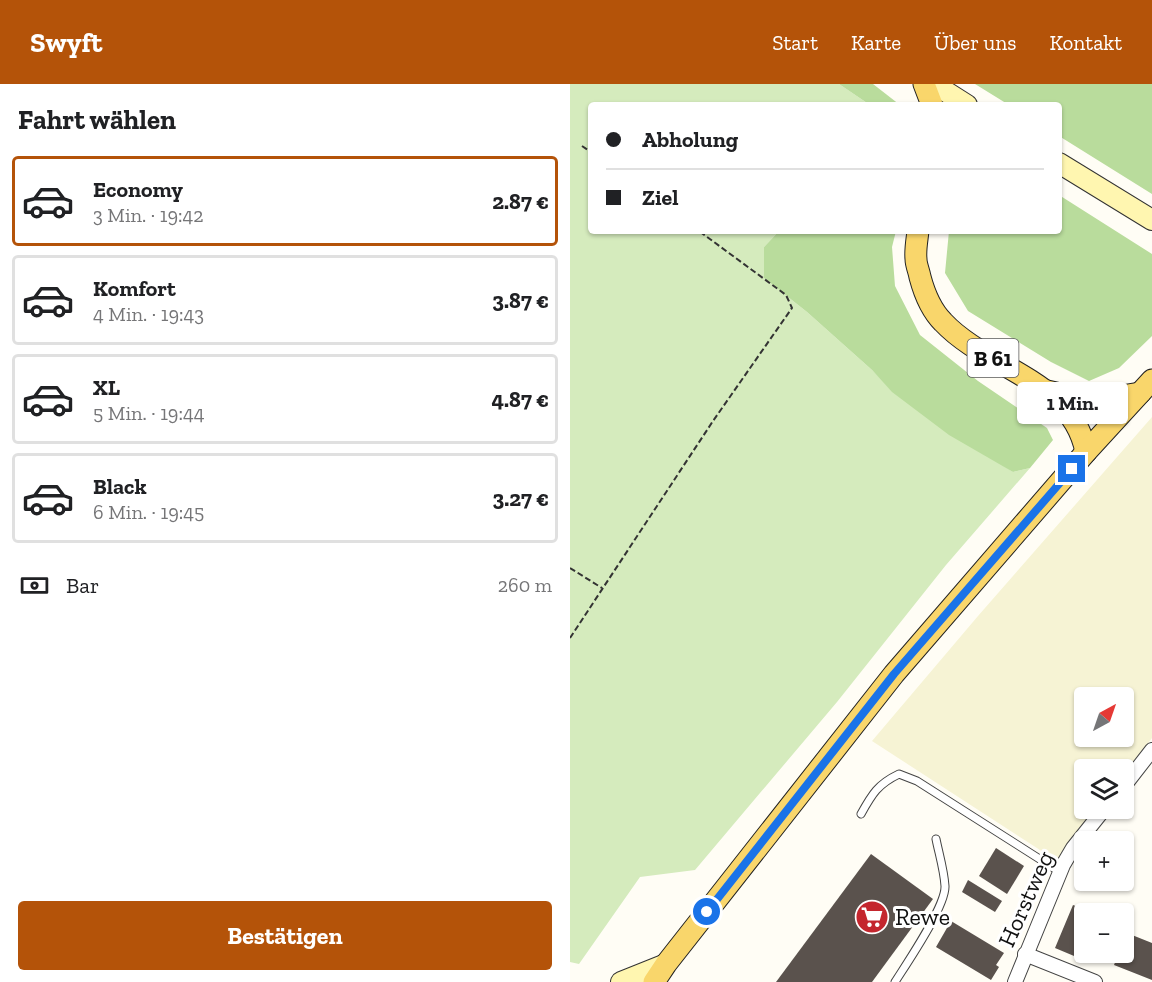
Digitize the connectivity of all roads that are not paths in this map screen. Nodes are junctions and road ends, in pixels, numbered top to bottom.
1 (924, 84) edge
2 (934, 84) edge
3 (931, 102) edge
4 (962, 102) edge
5 (1062, 165) edge
6 (1152, 220) edge
7 (918, 234) edge
8 (1146, 386) edge
9 (1046, 391) junction
10 (1086, 452) junction
11 (1152, 750) edge
12 (1134, 773) edge
13 (861, 814) dead end
14 (1096, 819) edge
15 (936, 839) dead end
16 (1060, 872) junction
17 (1025, 954) junction
18 (666, 964) junction
19 (621, 982) edge
20 (654, 982) edge
21 (895, 982) edge
22 (1015, 982) edge
23 (1095, 982) edge

1 - 3 main road
2 - 4 main road
5 - 6 main road
7 - 9 main road, B 61
8 - 9 main road, B 61
8 - 10 main road, B 61
9 - 10 main road, B 61
10 - 18 main road, B 61
11 - 12 street
13 - 16 lane
14 - 16 street, Horstweg
15 - 21 lane
16 - 17 street, Horstweg
17 - 22 street, Horstweg
17 - 23 street
18 - 19 main road
18 - 20 main road, B 61

